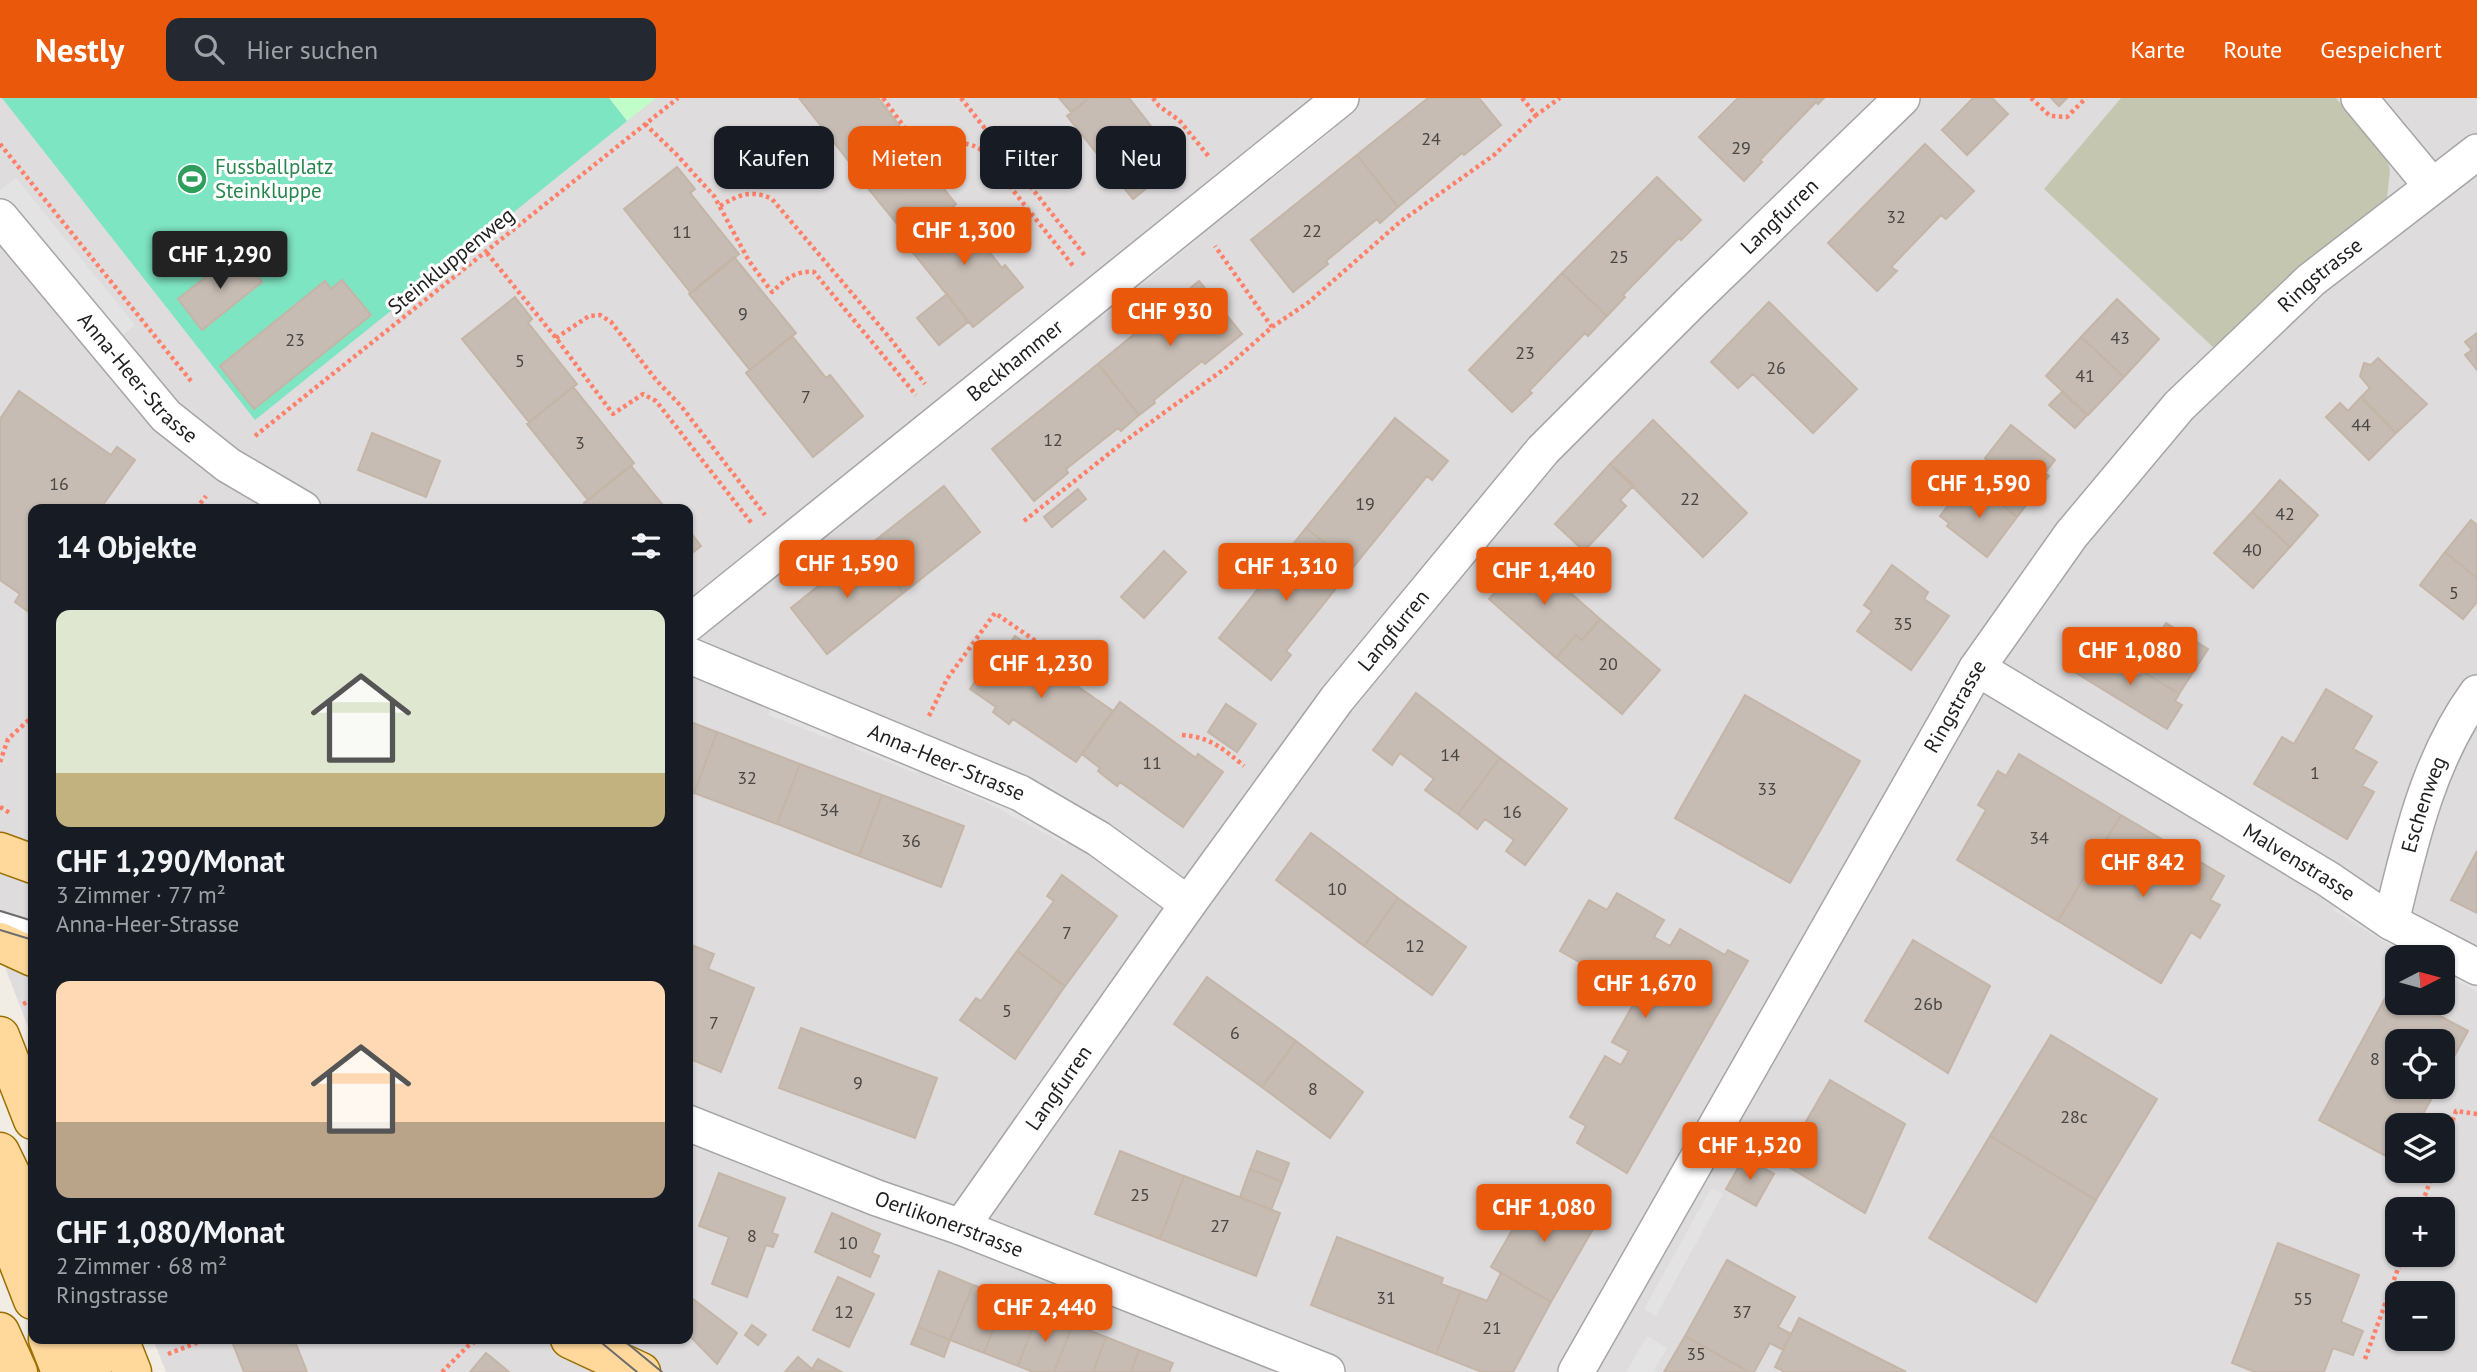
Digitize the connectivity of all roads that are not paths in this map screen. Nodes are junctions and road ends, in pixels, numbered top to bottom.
1 (1341, 98) edge
2 (1902, 98) edge
3 (2359, 98) edge
4 (2477, 152) edge
5 (2431, 186) junction
6 (0, 217) edge
7 (294, 504) edge
8 (693, 620) edge
9 (693, 658) edge
10 (1978, 668) junction
11 (2477, 693) edge
12 (0, 852) edge
13 (28, 862) edge
14 (1188, 904) junction
15 (0, 920) edge
16 (2391, 922) junction
17 (28, 929) edge
18 (0, 942) edge
19 (28, 955) edge
20 (2477, 967) edge
21 (10, 1021) edge
22 (28, 1098) edge
23 (693, 1125) edge
24 (0, 1152) edge
25 (28, 1210) edge
26 (0, 1215) edge
27 (961, 1227) junction
28 (28, 1287) edge
29 (0, 1332) edge
30 (50, 1344) edge
31 (81, 1344) edge
32 (125, 1344) edge
33 (581, 1344) edge
34 (618, 1344) edge
35 (633, 1344) edge
36 (147, 1364) edge
37 (18, 1372) edge
38 (61, 1372) edge
39 (92, 1372) edge
40 (640, 1372) edge
41 (652, 1372) edge
42 (1326, 1372) edge
43 (1576, 1372) edge

1 - 8 street, Beckhammer
2 - 14 street, Langfurren
3 - 5 street
4 - 5 street, Ringstrasse
5 - 10 street, Ringstrasse
6 - 7 street, Anna-Heer-Strasse
9 - 14 street, Anna-Heer-Strasse
10 - 16 street, Malvenstrasse
10 - 43 street, Ringstrasse
11 - 16 street, Eschenweg
12 - 13 main road
14 - 27 street, Langfurren
15 - 17 lane
16 - 20 street, Malvenstrasse
18 - 19 main road
21 - 22 main road
23 - 27 street, Oerlikonerstrasse
24 - 25 main road
26 - 28 main road
27 - 42 street, Oerlikonerstrasse
29 - 37 main road
30 - 38 main road
31 - 39 main road
32 - 36 main road
33 - 40 main road
34 - 41 lane
35 - 41 main road

